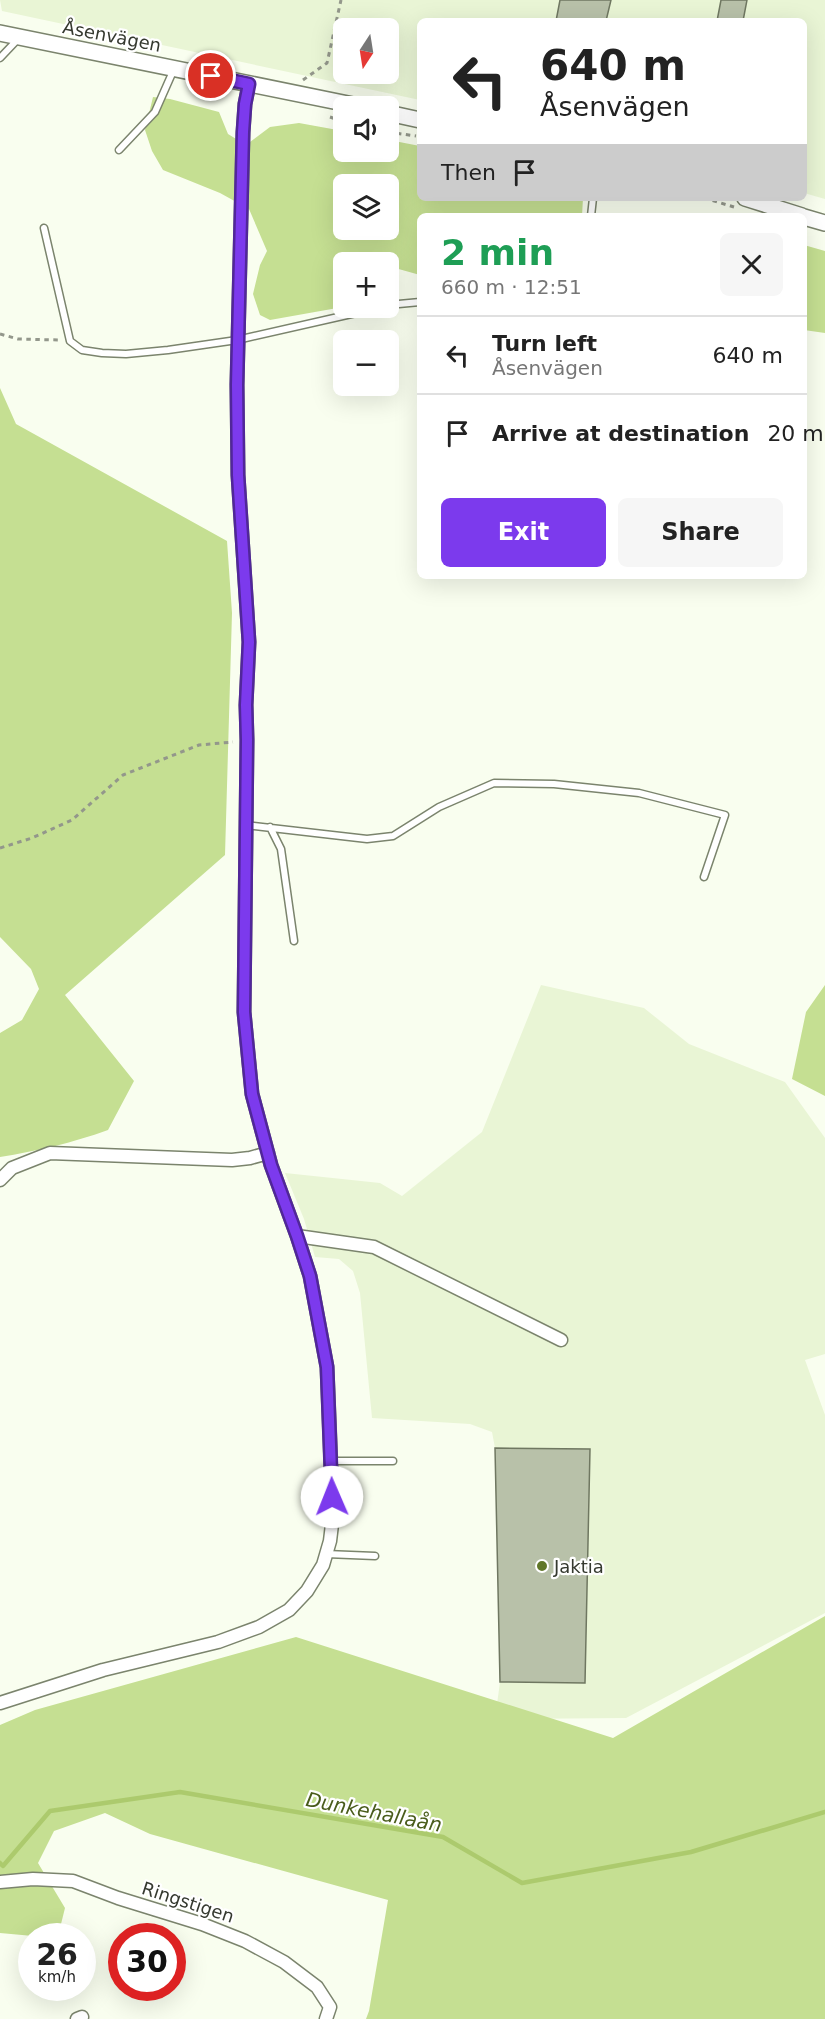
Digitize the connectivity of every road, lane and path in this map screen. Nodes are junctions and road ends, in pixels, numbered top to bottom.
1 (341, 0) edge
2 (0, 33) edge
3 (19, 37) junction
4 (0, 58) edge
5 (174, 69) junction
6 (249, 84) junction
7 (301, 95) junction
8 (333, 101) edge
9 (399, 115) edge
10 (417, 119) edge
11 (399, 133) edge
12 (417, 136) edge
13 (119, 150) dead end
14 (755, 201) edge
15 (793, 213) edge
16 (807, 217) edge
17 (825, 223) edge
18 (44, 228) dead end
19 (417, 302) edge
20 (399, 304) edge
21 (334, 318) edge
22 (0, 334) edge
23 (237, 340) junction
24 (70, 341) junction
25 (247, 740) junction
26 (246, 825) junction
27 (270, 827) junction
28 (0, 848) edge
29 (704, 877) dead end
30 (294, 941) dead end
31 (268, 1153) junction
32 (0, 1180) edge
33 (297, 1236) junction
34 (561, 1340) dead end
35 (332, 1461) junction
36 (393, 1461) dead end
37 (327, 1554) junction
38 (375, 1556) dead end
39 (0, 1702) edge
40 (0, 1881) edge
41 (326, 2019) edge

1 - 7 path
2 - 3 street, Åsenvägen
3 - 4 lane
3 - 5 street, Åsenvägen
5 - 6 street, Åsenvägen
5 - 13 lane
6 - 7 street, Åsenvägen
6 - 23 street
7 - 8 street, Åsenvägen
9 - 10 street
11 - 12 path
14 - 15 street
16 - 17 street
18 - 24 lane
19 - 20 lane
21 - 23 lane
22 - 24 path
23 - 24 lane
23 - 25 street
25 - 26 street
25 - 28 path
26 - 27 lane
26 - 31 street
27 - 29 lane
27 - 30 lane
31 - 32 street
31 - 33 street
33 - 34 street
33 - 35 street
35 - 36 lane
35 - 37 street
37 - 38 lane
37 - 39 street
40 - 41 street, Ringstigen

